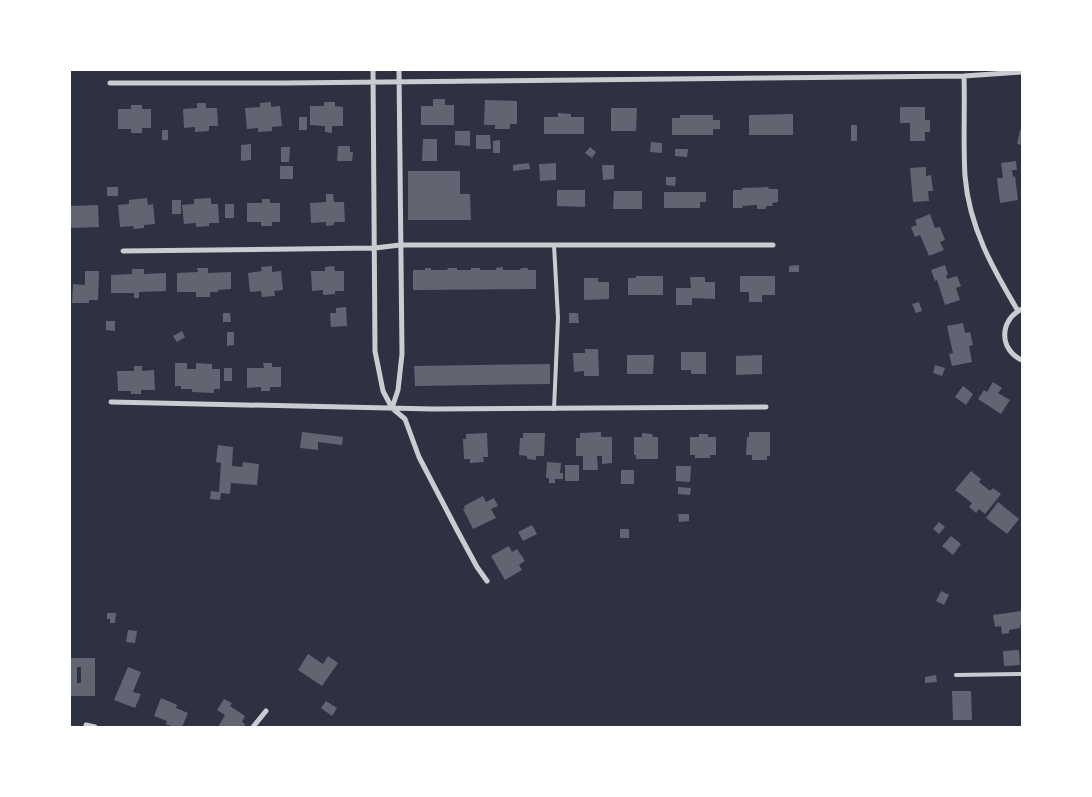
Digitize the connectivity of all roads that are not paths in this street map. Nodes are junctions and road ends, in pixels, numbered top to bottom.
1 (374, 70) edge
2 (399, 70) edge
3 (1002, 71) edge
4 (1022, 72) edge
5 (964, 76) junction
6 (399, 81) junction
7 (373, 82) junction
8 (110, 83) dead end
9 (400, 245) junction
10 (554, 245) junction
11 (773, 245) dead end
12 (375, 248) junction
13 (123, 251) dead end
14 (1020, 310) edge
15 (1022, 360) edge
16 (111, 402) dead end
17 (766, 407) dead end
18 (392, 408) junction
19 (554, 409) junction
20 (488, 581) dead end
21 (1022, 674) edge
22 (956, 675) dead end
23 (266, 711) dead end
24 (86, 724) dead end
25 (95, 727) edge
26 (252, 727) edge

1 - 7 street
2 - 6 street
3 - 4 street
3 - 5 street
5 - 6 street
5 - 14 street
6 - 7 street
6 - 9 street
7 - 8 street
7 - 12 street
9 - 10 street
9 - 12 street
9 - 18 street
10 - 11 street
10 - 19 lane
12 - 13 street
12 - 18 street
14 - 15 street
16 - 18 street
17 - 19 street
18 - 19 street
18 - 20 street
21 - 22 lane
23 - 26 street
24 - 25 street

